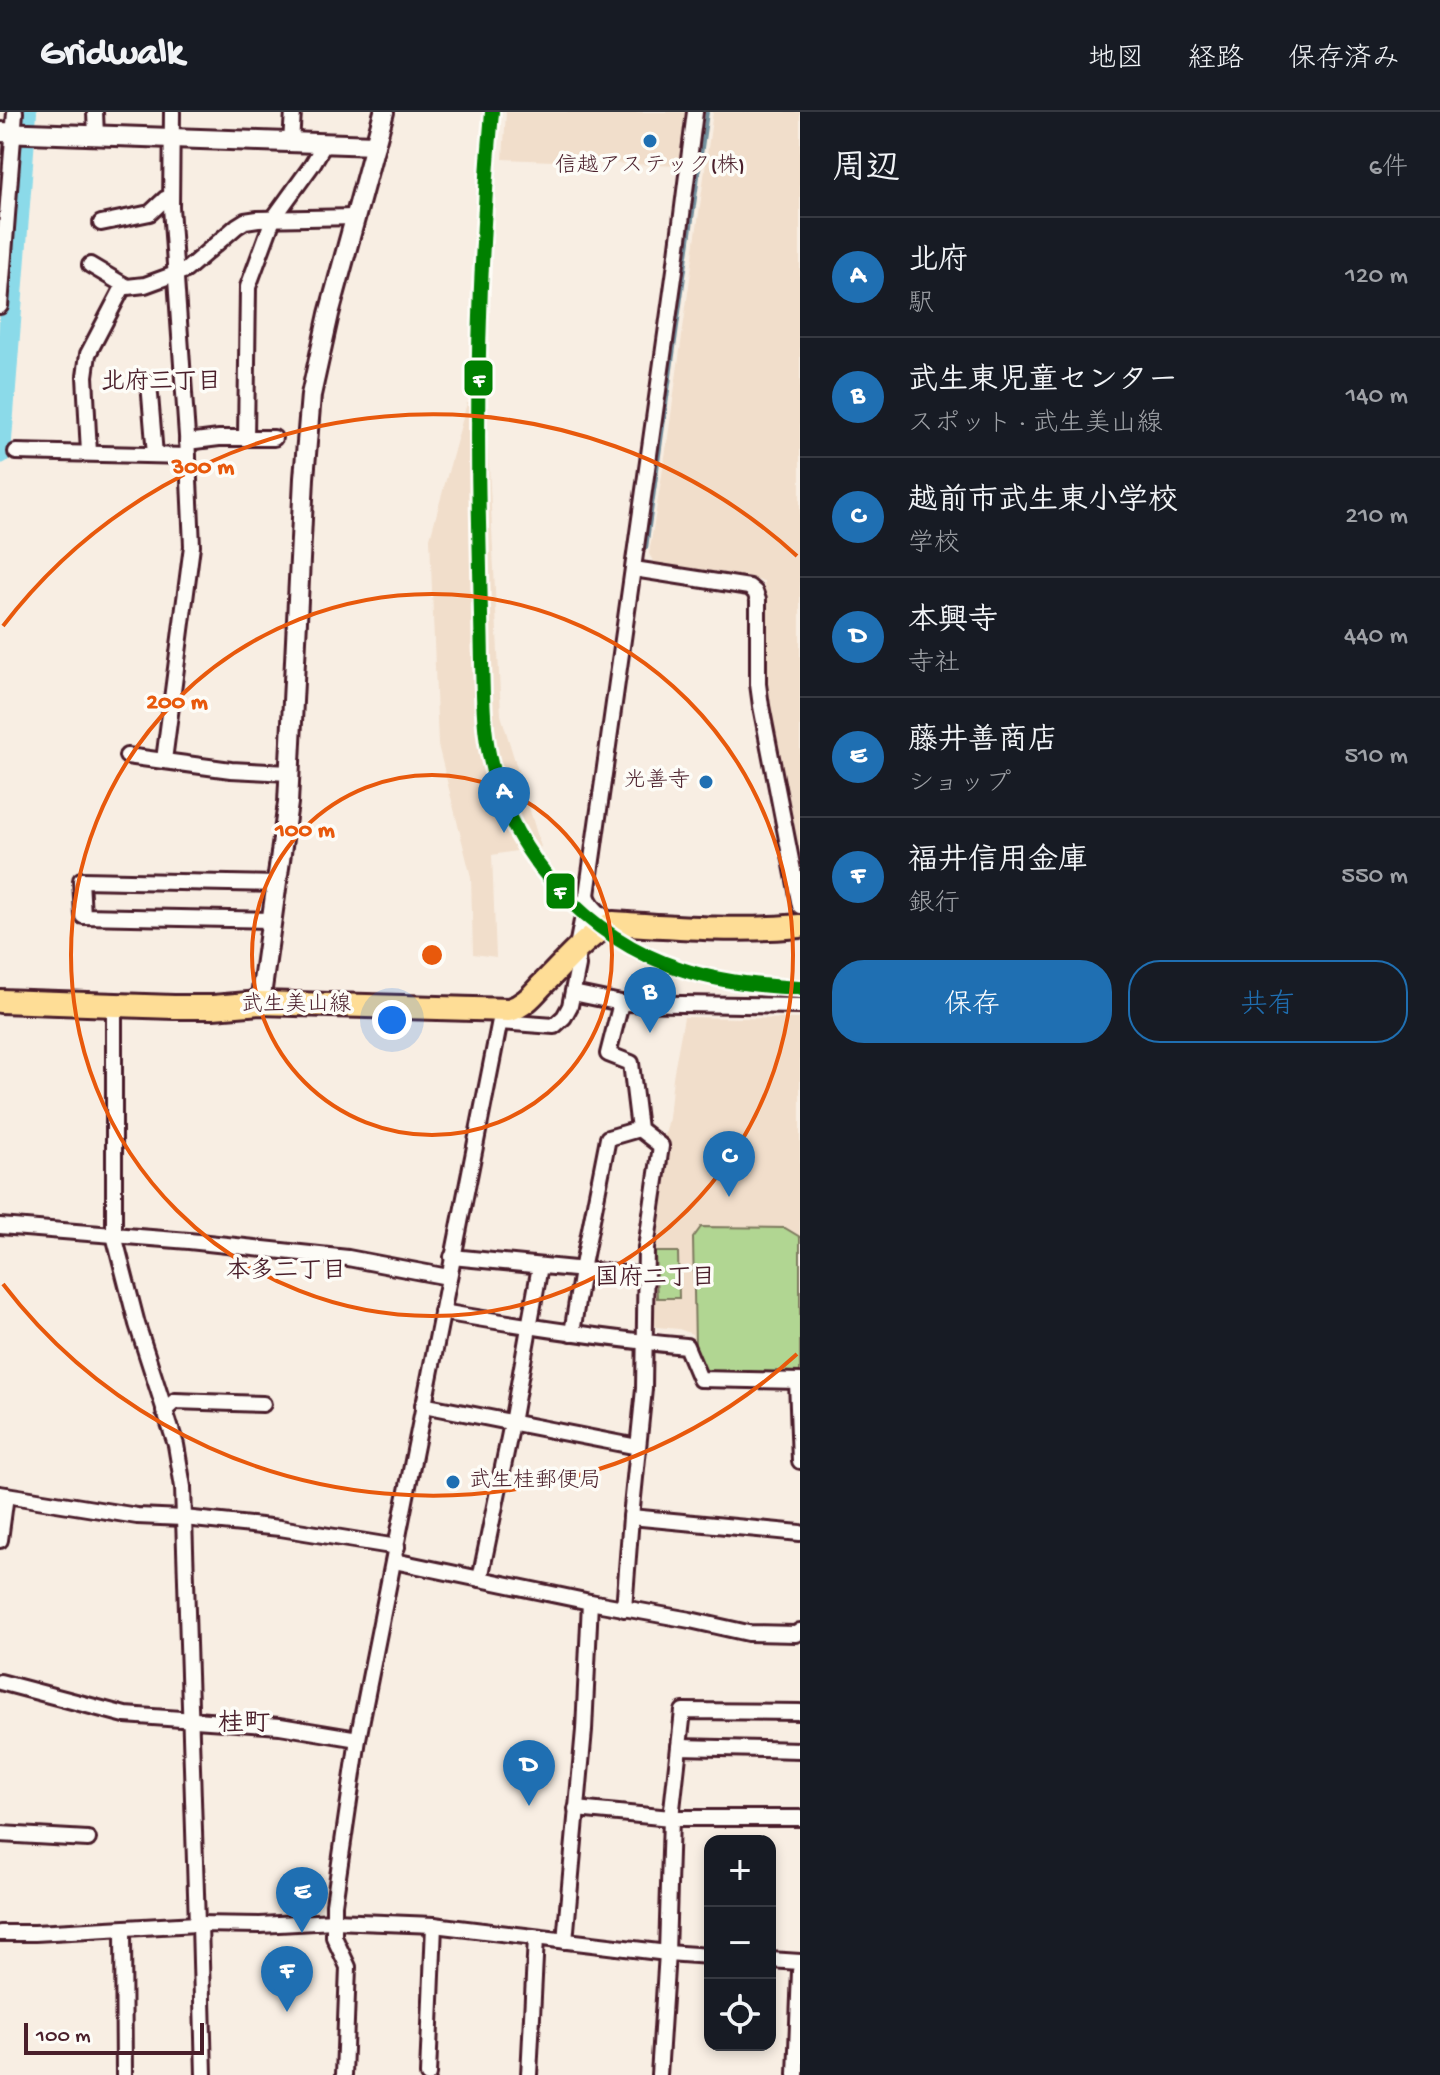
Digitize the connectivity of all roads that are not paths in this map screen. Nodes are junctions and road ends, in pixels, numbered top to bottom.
1 (15, 112) edge
2 (95, 112) edge
3 (172, 112) edge
4 (293, 112) edge
5 (384, 112) edge
6 (695, 112) edge
7 (11, 133) edge
8 (96, 136) junction
9 (171, 139) junction
10 (291, 142) junction
11 (325, 143) junction
12 (375, 145) junction
13 (170, 197) junction
14 (356, 217) junction
15 (273, 219) junction
16 (101, 223) dead end
17 (90, 265) dead end
18 (176, 274) junction
19 (124, 285) junction
20 (0, 306) edge
21 (149, 383) dead end
22 (246, 438) junction
23 (274, 438) dead end
24 (188, 449) junction
25 (16, 452) dead end
26 (89, 453) junction
27 (155, 455) junction
28 (634, 569) junction
29 (127, 756) dead end
30 (164, 760) junction
31 (289, 773) junction
32 (278, 884) junction
33 (587, 895) junction
34 (800, 906) edge
35 (272, 920) junction
36 (613, 923) junction
37 (800, 926) edge
38 (576, 952) junction
39 (573, 993) junction
40 (0, 1001) edge
41 (260, 1003) junction
42 (621, 1003) junction
43 (114, 1005) junction
44 (800, 1006) edge
45 (501, 1016) junction
46 (639, 1129) junction
47 (0, 1226) edge
48 (114, 1235) junction
49 (452, 1257) junction
50 (540, 1266) junction
51 (582, 1270) junction
52 (646, 1276) junction
53 (448, 1277) junction
54 (442, 1312) junction
55 (529, 1327) junction
56 (572, 1333) junction
57 (646, 1343) junction
58 (799, 1381) edge
59 (263, 1404) dead end
60 (423, 1405) junction
61 (164, 1411) junction
62 (512, 1423) junction
63 (799, 1434) edge
64 (638, 1447) junction
65 (800, 1461) edge
66 (3, 1495) edge
67 (631, 1517) junction
68 (184, 1518) junction
69 (800, 1533) edge
70 (0, 1540) edge
71 (396, 1554) junction
72 (480, 1579) junction
73 (590, 1602) junction
74 (624, 1609) junction
75 (800, 1631) edge
76 (0, 1682) edge
77 (800, 1712) edge
78 (190, 1720) junction
79 (358, 1739) junction
80 (679, 1747) junction
81 (800, 1750) edge
82 (576, 1809) junction
83 (671, 1818) junction
84 (800, 1818) edge
85 (0, 1834) edge
86 (88, 1839) dead end
87 (334, 1921) junction
88 (198, 1924) junction
89 (434, 1925) junction
90 (123, 1929) junction
91 (0, 1933) edge
92 (536, 1938) junction
93 (565, 1941) junction
94 (667, 1953) junction
95 (704, 1956) edge
96 (776, 1960) edge
97 (800, 1962) edge
98 (800, 1971) edge
99 (124, 2075) edge
100 (204, 2075) edge
101 (344, 2075) edge
102 (428, 2075) edge
103 (529, 2075) edge
104 (659, 2075) edge
105 (796, 2075) edge

1 - 7 street
2 - 8 street
3 - 9 street
4 - 10 street
5 - 12 street
6 - 28 street
7 - 8 street
7 - 20 street
8 - 9 street
9 - 10 street
9 - 13 street
10 - 11 street
11 - 12 street
11 - 15 street
12 - 14 street
13 - 16 street
13 - 18 street
14 - 15 street
14 - 31 street
15 - 18 street
15 - 22 street
17 - 19 street
18 - 19 street
18 - 24 street
19 - 26 street
21 - 27 street
22 - 23 street
22 - 24 street
24 - 27 street
24 - 30 street
25 - 26 street
26 - 27 street
28 - 33 street
28 - 34 street
29 - 30 street
30 - 31 street
31 - 32 street
32 - 35 street
32 - 35 street
33 - 36 street
33 - 38 street
35 - 41 street
36 - 37 main road
36 - 38 main road
38 - 39 street
38 - 45 main road
39 - 42 street
39 - 45 street
40 - 43 main road, 武生美山線
41 - 43 main road, 武生美山線
41 - 45 main road, 武生美山線
42 - 44 street
42 - 46 street
43 - 48 street
45 - 49 street
46 - 51 street
46 - 52 street
47 - 48 street
48 - 53 street
48 - 61 street
49 - 50 street
49 - 53 street
50 - 51 street
50 - 55 street
51 - 52 street
51 - 56 street
52 - 57 street
53 - 54 street
54 - 55 street
54 - 60 street
55 - 56 street
55 - 62 street
56 - 57 street
57 - 58 street
57 - 64 street
58 - 63 street
59 - 61 street
60 - 62 street
60 - 71 street
61 - 68 street
62 - 64 street
62 - 72 street
63 - 65 street
64 - 67 street
66 - 68 street
66 - 70 street
67 - 69 street
67 - 74 street
68 - 71 street
68 - 78 street
71 - 72 street
71 - 79 street
72 - 73 street
73 - 74 street
73 - 82 street
74 - 75 street
76 - 78 street
77 - 80 street
78 - 79 street
78 - 88 street
79 - 87 street
80 - 81 street
80 - 83 street
82 - 83 street
82 - 93 street
83 - 84 street
83 - 94 street
85 - 86 street
87 - 88 street
87 - 89 street
87 - 101 street
88 - 90 street
88 - 100 street
89 - 92 street
89 - 102 street
90 - 91 street
90 - 99 street
92 - 93 street
92 - 103 street
93 - 94 street
94 - 95 street
94 - 104 street
96 - 97 street
98 - 105 street

